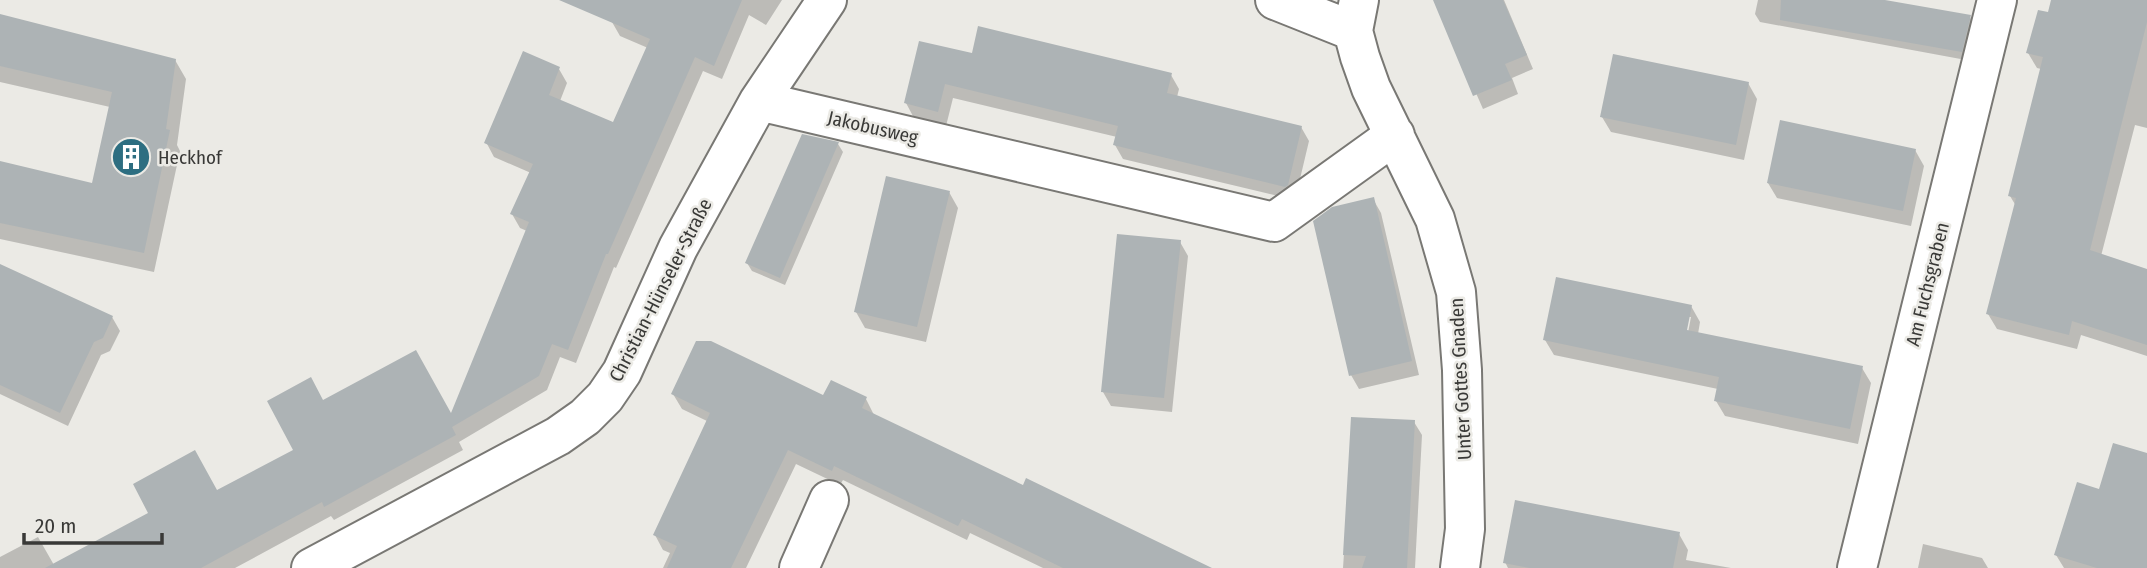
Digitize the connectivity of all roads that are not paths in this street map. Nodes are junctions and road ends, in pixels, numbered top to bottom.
1 (827, 0) edge
2 (1275, 0) edge
3 (1997, 0) edge
4 (1356, 16) edge
5 (759, 101) junction
6 (1395, 135) junction
7 (829, 500) dead end
8 (311, 568) edge
9 (799, 568) edge
10 (1460, 568) edge
11 (1857, 568) edge

1 - 5 street, Christian-Hünseler-Straße
2 - 4 street
3 - 11 street, Am Fuchsgraben
4 - 6 street, Unter Gottes Gnaden
5 - 6 street, Jakobusweg
5 - 8 street, Christian-Hünseler-Straße
6 - 10 street, Unter Gottes Gnaden
7 - 9 street

